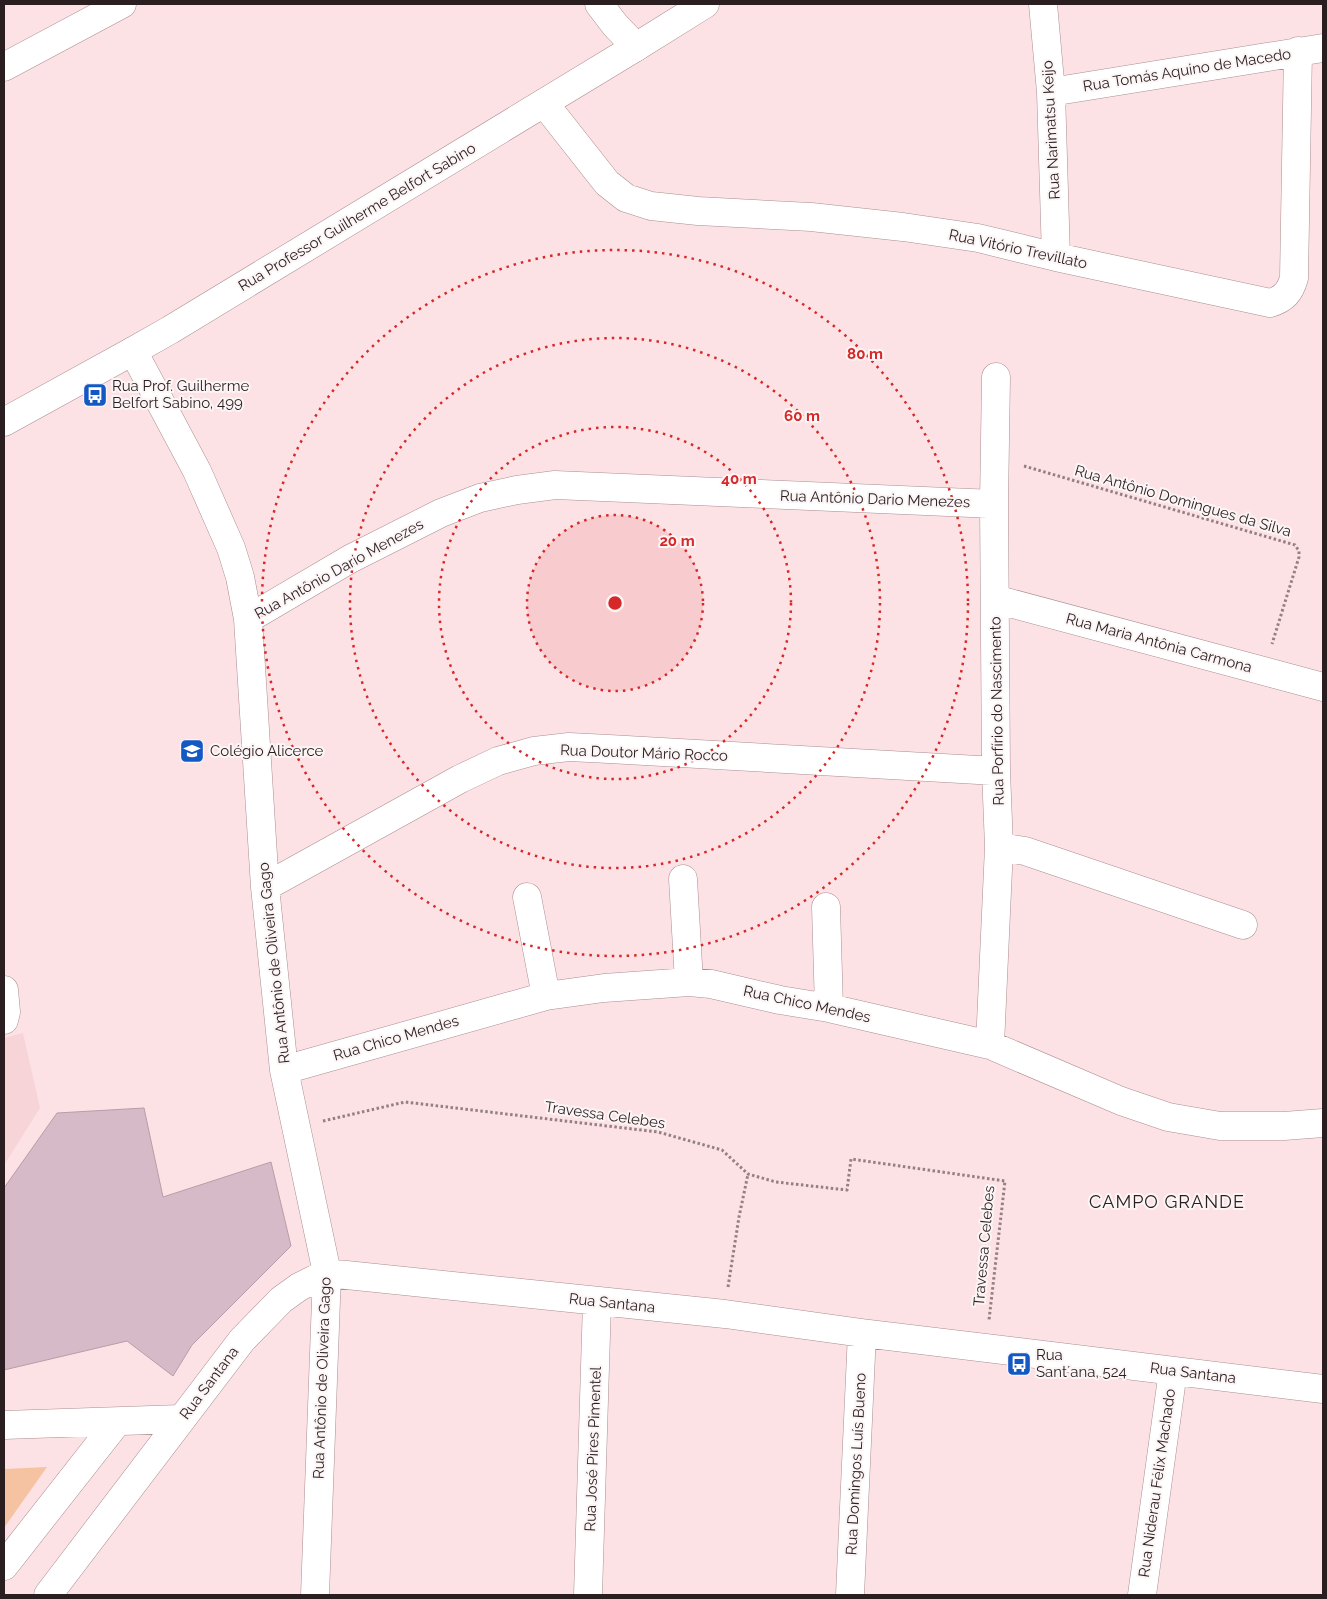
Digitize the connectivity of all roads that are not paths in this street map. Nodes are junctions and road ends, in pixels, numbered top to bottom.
1 (122, 4) edge
2 (599, 4) edge
3 (705, 4) edge
4 (1043, 4) edge
5 (636, 48) junction
6 (1311, 50) edge
7 (4, 67) edge
8 (1051, 92) junction
9 (544, 103) junction
10 (1056, 257) junction
11 (133, 352) junction
12 (996, 377) dead end
13 (4, 422) edge
14 (994, 504) junction
15 (995, 599) junction
16 (248, 620) junction
17 (1323, 687) edge
18 (996, 771) junction
19 (1000, 847) junction
20 (683, 879) dead end
21 (265, 887) junction
22 (527, 897) dead end
23 (826, 907) dead end
24 (1243, 926) dead end
25 (689, 982) junction
26 (4, 990) edge
27 (546, 996) junction
28 (829, 1008) junction
29 (4, 1020) edge
30 (990, 1045) junction
31 (284, 1070) junction
32 (1323, 1124) edge
33 (327, 1273) junction
34 (597, 1302) junction
35 (862, 1333) junction
36 (1173, 1371) junction
37 (1323, 1389) edge
38 (181, 1419) junction
39 (116, 1422) junction
40 (4, 1425) edge
41 (4, 1566) edge
42 (52, 1593) edge
43 (315, 1595) edge
44 (588, 1595) edge
45 (850, 1595) edge
46 (1142, 1595) edge

1 - 7 street
2 - 5 street
3 - 5 street, Rua Professor Guilherme Belfort Sabino
4 - 8 street, Rua Narimatsu Keijo
5 - 9 street, Rua Professor Guilherme Belfort Sabino
6 - 8 street, Rua Tomás Aquino de Macedo
6 - 10 street, Rua Vitório Trevillato
8 - 10 street, Rua Narimatsu Keijo
9 - 10 street, Rua Vitório Trevillato
9 - 11 street, Rua Professor Guilherme Belfort Sabino
11 - 13 street, Rua Professor Guilherme Belfort Sabino
11 - 16 street, Rua Antônio de Oliveira Gago
12 - 14 street, Rua Porfírio do Nascimento
14 - 15 street, Rua Porfírio do Nascimento
14 - 16 street, Rua Antônio Dario Menezes
15 - 17 street, Rua Maria Antônia Carmona
15 - 18 street, Rua Porfírio do Nascimento
16 - 21 street, Rua Antônio de Oliveira Gago
18 - 19 street, Rua Porfírio do Nascimento
18 - 21 street, Rua Doutor Mário Rocco
19 - 24 street
19 - 30 street, Rua Porfírio do Nascimento
20 - 25 street
21 - 31 street, Rua Antônio de Oliveira Gago
22 - 27 street
23 - 28 street
25 - 27 street, Rua Chico Mendes
25 - 28 street, Rua Chico Mendes
26 - 29 street
27 - 31 street, Rua Chico Mendes
28 - 30 street, Rua Chico Mendes
30 - 32 street, Rua Chico Mendes
31 - 33 street, Rua Antônio de Oliveira Gago
33 - 34 street, Rua Santana
33 - 38 street, Rua Santana
33 - 43 street, Rua Antônio de Oliveira Gago
34 - 35 street, Rua Santana
34 - 44 street, Rua José Pires Pimentel
35 - 36 street, Rua Santana
35 - 45 street, Rua Domingos Luís Bueno
36 - 37 street, Rua Santana
36 - 46 street, Rua Niderau Félix Machado
38 - 39 street
38 - 42 street, Rua Santana
39 - 40 street
39 - 41 street

